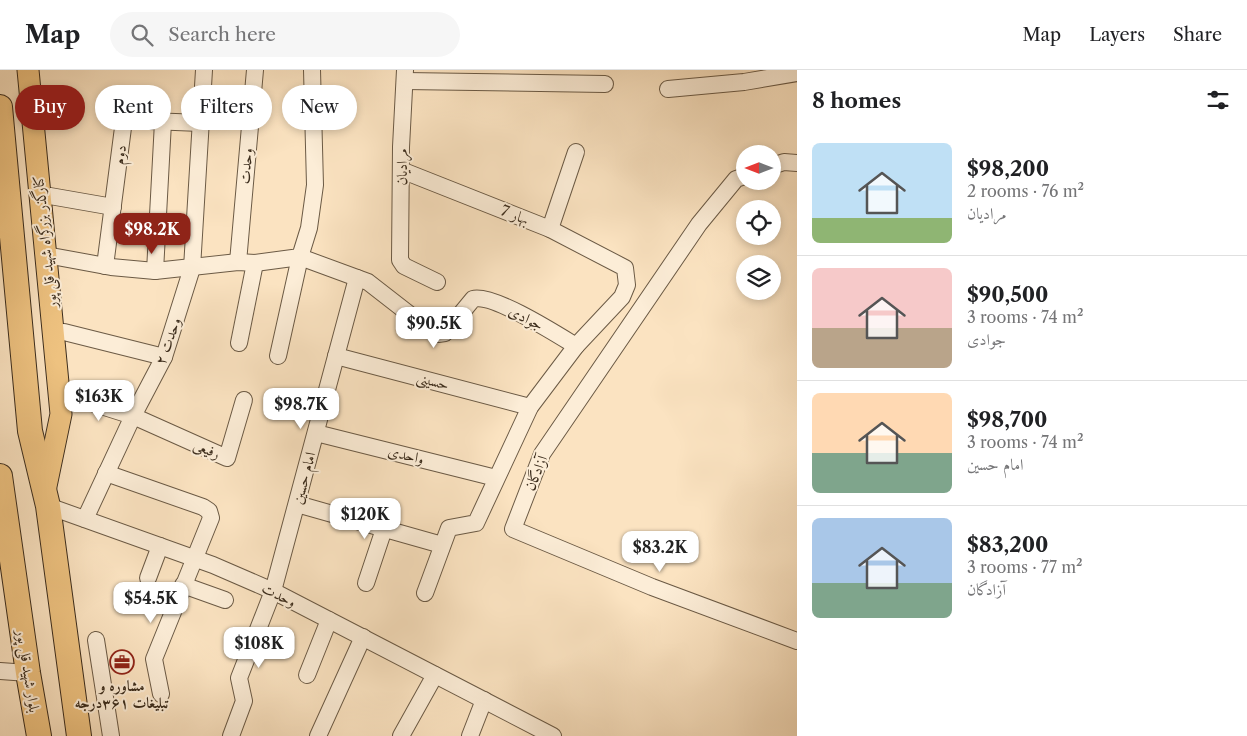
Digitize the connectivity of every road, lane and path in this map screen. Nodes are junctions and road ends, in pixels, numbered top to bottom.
1 (28, 70) edge
2 (204, 70) edge
3 (255, 70) edge
4 (312, 70) edge
5 (797, 73) edge
6 (405, 75) edge
7 (743, 76) edge
8 (605, 84) dead end
9 (203, 85) edge
10 (668, 89) dead end
11 (0, 107) edge
12 (123, 130) edge
13 (163, 130) edge
14 (200, 130) edge
15 (576, 152) dead end
16 (781, 163) edge
17 (797, 163) edge
18 (401, 170) junction
19 (736, 179) edge
20 (50, 196) dead end
21 (113, 207) junction
22 (550, 229) junction
23 (46, 254) junction
24 (300, 257) junction
25 (238, 262) junction
26 (255, 264) junction
27 (105, 266) junction
28 (192, 268) junction
29 (155, 271) junction
30 (358, 278) junction
31 (437, 282) dead end
32 (64, 332) dead end
33 (239, 343) dead end
34 (576, 346) junction
35 (278, 356) dead end
36 (336, 356) junction
37 (164, 357) junction
38 (76, 398) dead end
39 (244, 400) dead end
40 (530, 407) junction
41 (133, 416) junction
42 (316, 433) junction
43 (106, 473) junction
44 (496, 478) junction
45 (0, 481) edge
46 (46, 499) junction
47 (297, 504) junction
48 (85, 519) junction
49 (384, 529) junction
50 (442, 545) junction
51 (160, 546) junction
52 (194, 558) junction
53 (148, 578) dead end
54 (366, 583) dead end
55 (183, 585) junction
56 (273, 591) junction
57 (425, 593) dead end
58 (225, 600) dead end
59 (329, 620) junction
60 (362, 638) junction
61 (96, 640) dead end
62 (797, 641) edge
63 (0, 672) edge
64 (28, 674) junction
65 (307, 675) dead end
66 (435, 675) junction
67 (161, 694) dead end
68 (484, 700) junction
69 (39, 736) edge
70 (79, 736) edge
71 (111, 736) edge
72 (231, 736) edge
73 (318, 736) edge
74 (400, 736) edge
75 (470, 736) edge
76 (553, 736) edge

1 - 23 main road, کنارگذر بزرگراه شهید قلی پور
2 - 9 street, وحدت ۲
3 - 25 street, وحدت
4 - 24 street
5 - 7 street
6 - 8 street
6 - 18 street, مرادیان
7 - 10 street
11 - 46 highway
12 - 21 street, دوم
13 - 29 street
14 - 28 street, وحدت ۲
15 - 22 street
16 - 17 street
18 - 22 street, بهار 7
18 - 31 street, مرادیان
19 - 62 street, آزادگان
20 - 21 street
21 - 27 street, دوم
22 - 34 street, بهار 7
23 - 27 street, جوادی
23 - 46 main road, کنارگذر بزرگراه شهید قلی پور
24 - 26 street, جوادی
24 - 30 street, جوادی
24 - 35 street
25 - 26 street, جوادی
25 - 28 street, جوادی
26 - 33 street
27 - 29 street, جوادی
28 - 29 street, جوادی
28 - 37 street, وحدت ۲
30 - 34 street, جوادی
30 - 36 street, امام حسین
32 - 37 street
34 - 40 street
36 - 40 street, حسینی
36 - 42 street, امام حسین
37 - 41 street, وحدت ۲
38 - 41 street
39 - 41 street, رفیعی
40 - 44 street
41 - 43 street, وحدت ۲
42 - 44 street, واحدی
42 - 47 street, امام حسین
43 - 48 street, وحدت ۲
43 - 52 street
44 - 50 street
45 - 64 highway, بلوار شهید قلی پور
46 - 48 street, وحدت
46 - 70 highway
47 - 49 street
47 - 56 street, امام حسین
48 - 51 street, وحدت
49 - 50 street
49 - 54 street
50 - 57 street
51 - 52 street, وحدت
51 - 53 street
52 - 55 street
52 - 56 street, وحدت
55 - 58 street
55 - 67 street
56 - 59 street, وحدت
56 - 72 street, امام حسین
59 - 60 street, وحدت
59 - 65 street
60 - 66 street, وحدت
60 - 73 street
61 - 71 street
63 - 64 street
64 - 69 highway, بلوار شهید قلی پور
66 - 68 street, وحدت
66 - 74 street
68 - 75 street
68 - 76 street, وحدت

